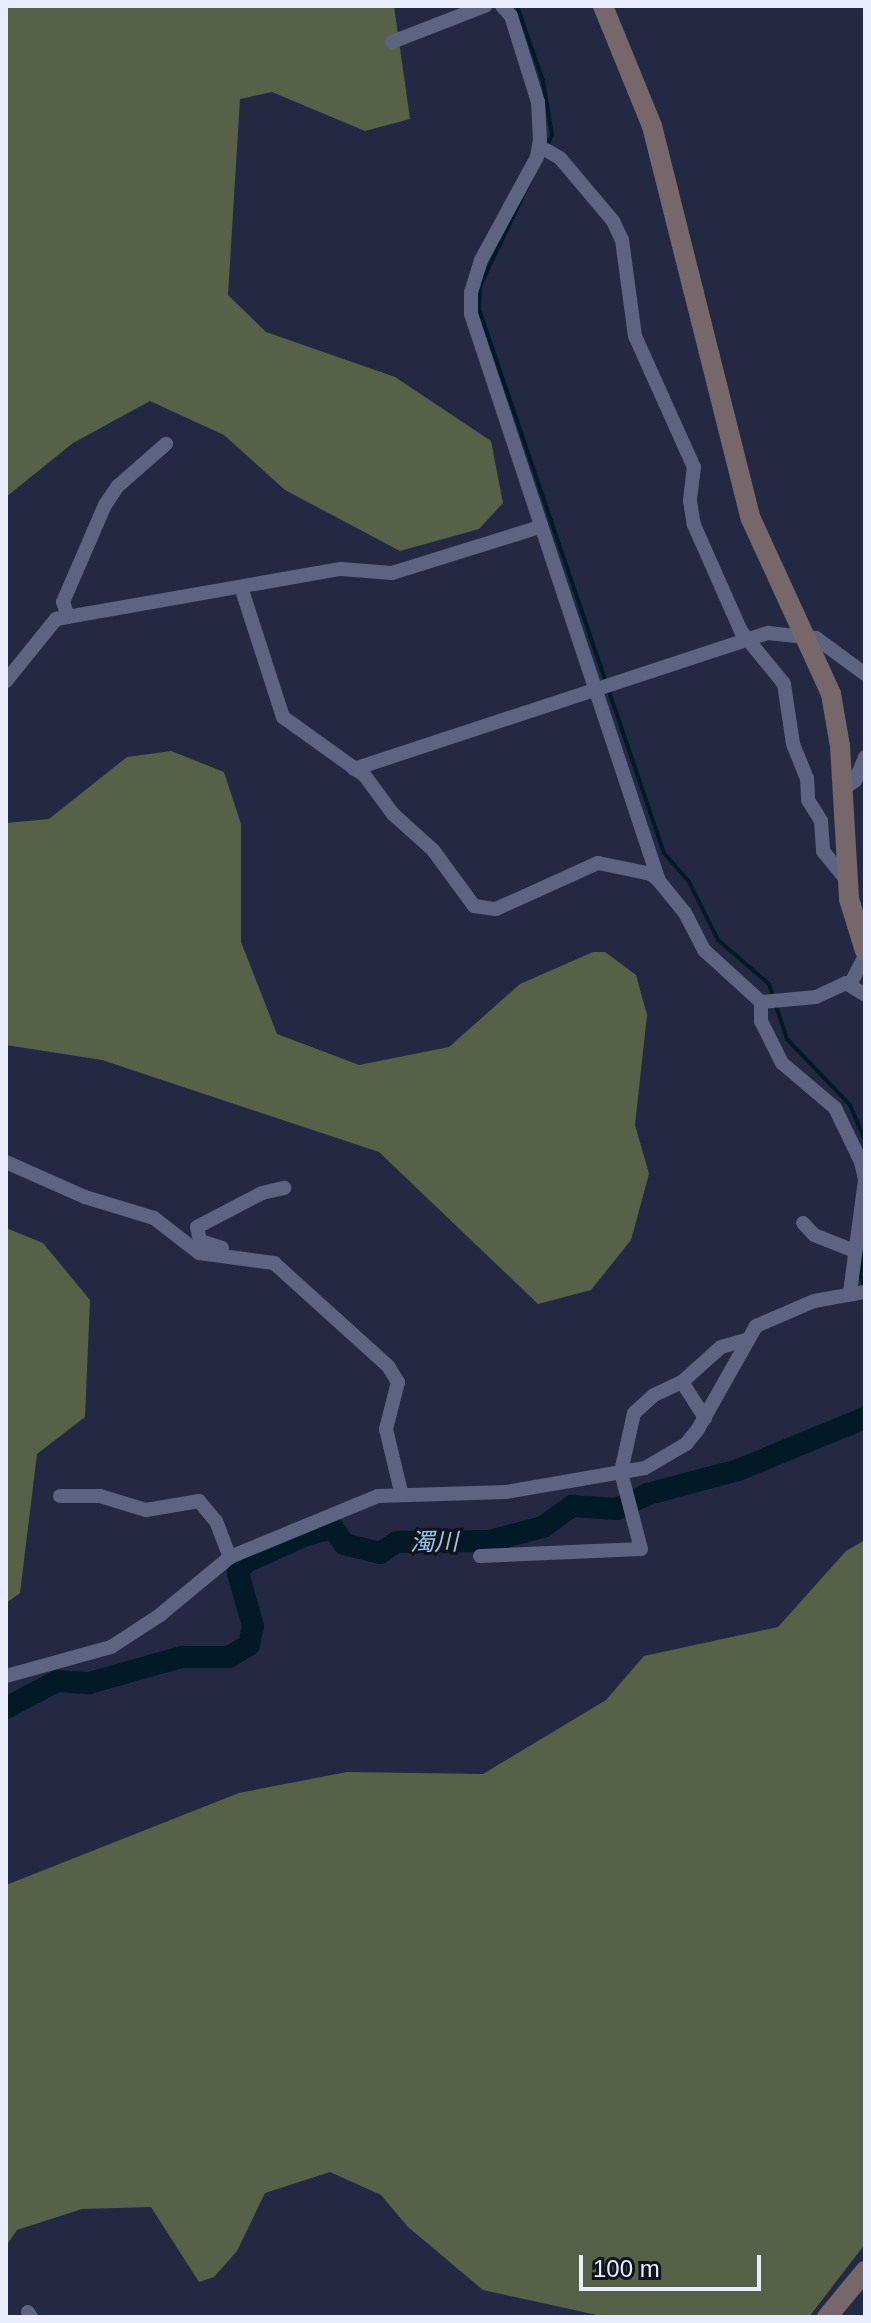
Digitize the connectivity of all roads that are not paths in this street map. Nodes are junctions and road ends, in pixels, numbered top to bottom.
1 (485, 6) edge
2 (502, 6) edge
3 (603, 6) edge
4 (392, 42) dead end
5 (545, 149) junction
6 (166, 444) dead end
7 (540, 527) junction
8 (241, 587) junction
9 (68, 617) junction
10 (806, 638) junction
11 (748, 641) junction
12 (865, 674) edge
13 (6, 681) edge
14 (606, 688) junction
15 (865, 757) edge
16 (354, 769) junction
17 (843, 789) junction
18 (659, 881) junction
19 (847, 881) junction
20 (865, 953) edge
21 (850, 985) junction
22 (865, 995) edge
23 (771, 1000) junction
24 (6, 1162) edge
25 (284, 1188) dead end
26 (803, 1223) dead end
27 (852, 1250) junction
28 (244, 1256) junction
29 (859, 1293) edge
30 (745, 1340) junction
31 (682, 1382) junction
32 (705, 1418) junction
33 (621, 1472) junction
34 (401, 1492) junction
35 (60, 1496) dead end
36 (480, 1556) dead end
37 (230, 1557) junction
38 (7, 1676) edge
39 (865, 2271) edge
40 (827, 2317) edge

1 - 4 street
2 - 5 street
3 - 10 street
5 - 7 street
5 - 11 street
6 - 9 street
7 - 8 street
7 - 14 street
8 - 9 street
8 - 16 street
9 - 13 street
10 - 11 street
10 - 12 street
10 - 17 street
11 - 14 street
11 - 19 street
14 - 16 street
14 - 18 street
15 - 17 street
16 - 18 street
17 - 19 street
18 - 23 street
19 - 20 street
20 - 21 street
21 - 22 street
21 - 23 street
23 - 27 street
24 - 28 street
25 - 28 street
26 - 27 street
27 - 29 street
28 - 34 street
29 - 30 street
30 - 31 street
30 - 32 street
31 - 32 street
31 - 33 street
32 - 33 street
33 - 34 street
33 - 36 street
34 - 37 street
35 - 37 street
37 - 38 street
39 - 40 street

